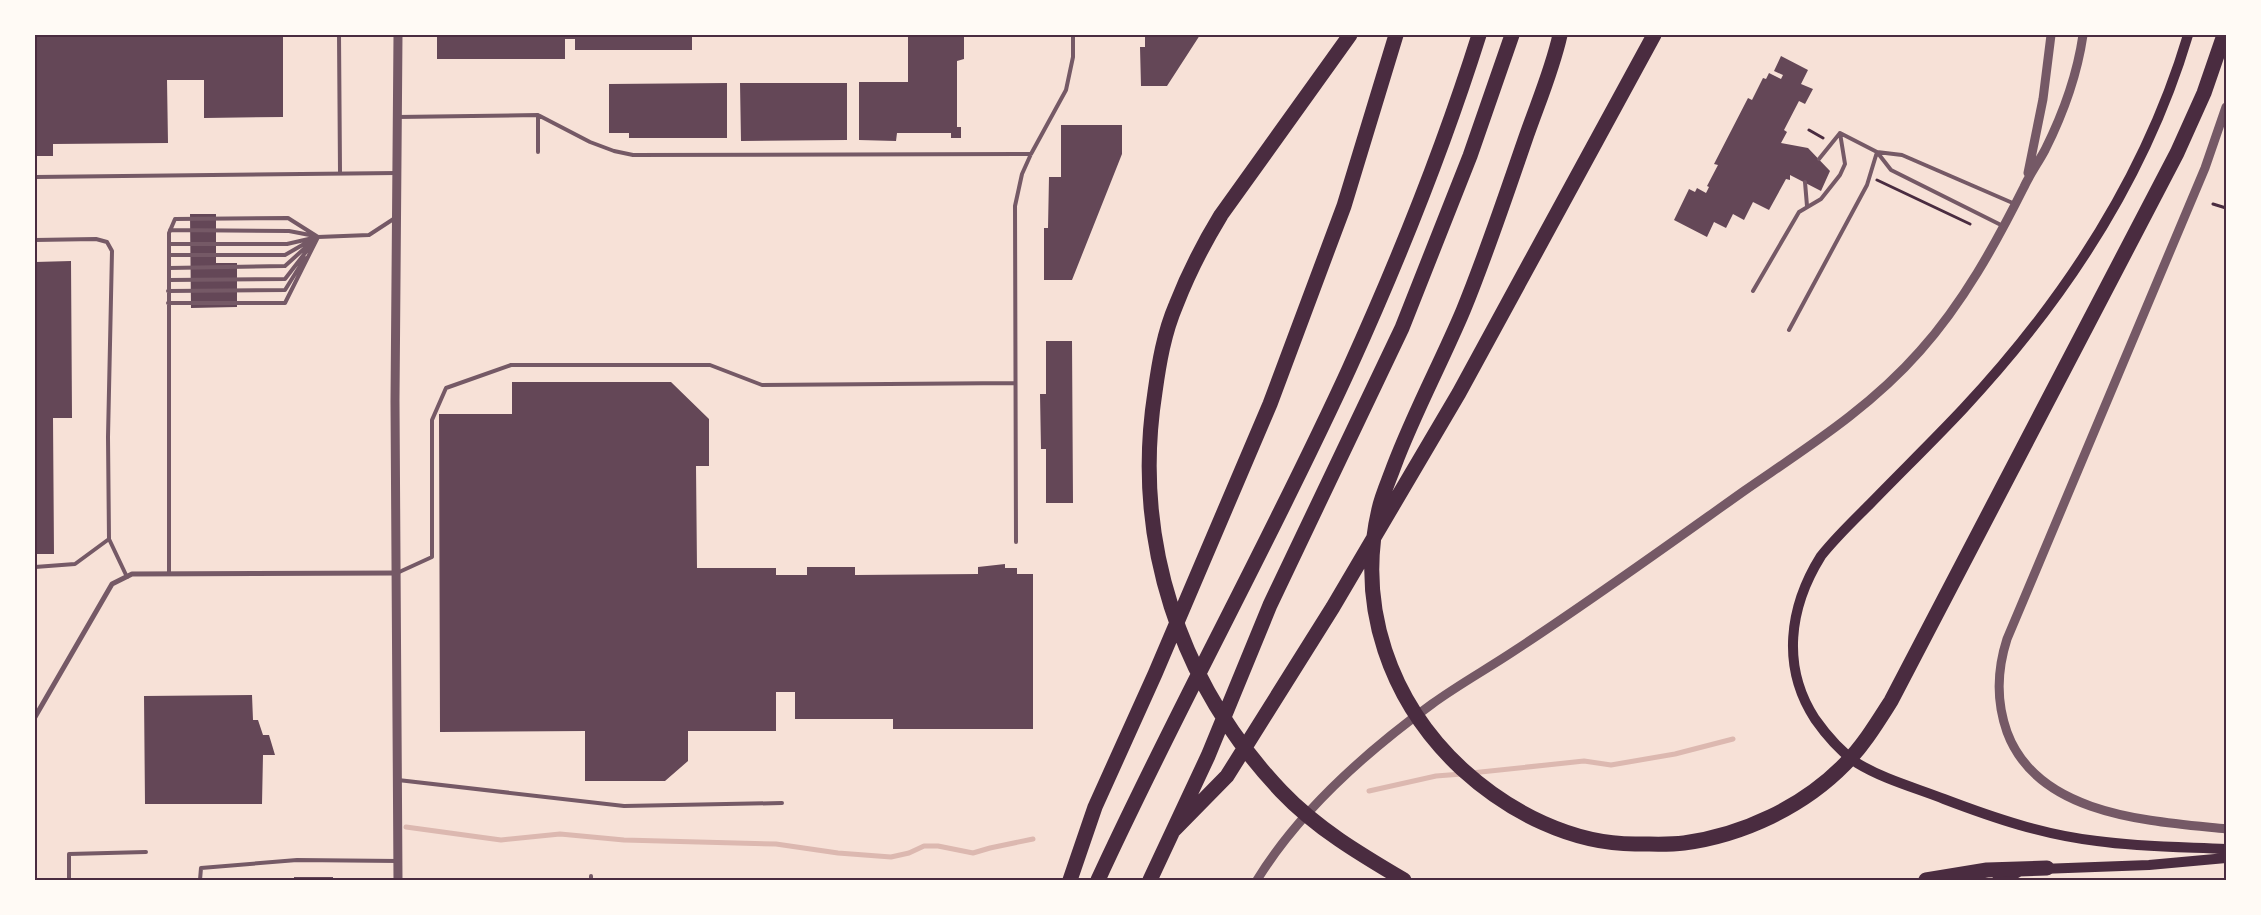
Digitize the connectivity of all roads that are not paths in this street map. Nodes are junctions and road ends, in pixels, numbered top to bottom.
1 (339, 35) edge
2 (398, 35) edge
3 (1072, 35) edge
4 (1350, 35) edge
5 (1396, 35) edge
6 (1479, 35) edge
7 (1512, 35) edge
8 (1560, 35) edge
9 (1654, 35) edge
10 (2051, 35) edge
11 (2083, 35) edge
12 (2188, 35) edge
13 (2224, 35) edge
14 (2226, 107) edge
15 (538, 115) junction
16 (397, 117) junction
17 (1840, 132) junction
18 (538, 152) dead end
19 (1877, 152) junction
20 (1031, 154) junction
21 (1819, 159) dead end
22 (340, 172) junction
23 (397, 173) junction
24 (35, 177) edge
25 (2027, 181) junction
26 (1805, 182) dead end
27 (2015, 204) junction
28 (1807, 206) junction
29 (396, 216) junction
30 (2004, 227) junction
31 (170, 230) junction
32 (318, 237) junction
33 (35, 240) edge
34 (169, 244) junction
35 (169, 255) junction
36 (169, 268) junction
37 (169, 280) junction
38 (168, 291) junction
39 (1753, 292) dead end
40 (168, 303) junction
41 (1789, 330) dead end
42 (1016, 383) junction
43 (109, 539) junction
44 (1016, 542) dead end
45 (35, 567) edge
46 (397, 573) junction
47 (169, 574) junction
48 (127, 577) junction
49 (35, 717) edge
50 (397, 780) junction
51 (782, 803) dead end
52 (2226, 830) edge
53 (1173, 831) junction
54 (2226, 849) edge
55 (146, 852) dead end
56 (2226, 858) edge
57 (398, 861) junction
58 (2047, 868) junction
59 (69, 880) edge
60 (200, 880) edge
61 (398, 880) edge
62 (1070, 880) edge
63 (1098, 880) edge
64 (1150, 880) edge
65 (1257, 880) edge
66 (1404, 880) edge
67 (1926, 880) edge
68 (1997, 880) edge

1 - 22 lane
2 - 16 street
3 - 20 lane
4 - 66 highway
5 - 62 highway
6 - 63 highway
7 - 53 highway
8 - 13 highway
9 - 53 highway
10 - 25 street
11 - 25 street
12 - 54 main road
14 - 52 street
15 - 16 lane
15 - 18 lane
15 - 20 lane
16 - 23 street
17 - 19 lane
17 - 21 lane
17 - 28 lane
19 - 27 lane
19 - 30 lane
19 - 41 lane
20 - 42 lane
22 - 23 lane
22 - 24 lane
23 - 29 street
25 - 27 street
26 - 28 lane
27 - 30 street
28 - 39 lane
29 - 32 lane
29 - 46 street
30 - 65 street
31 - 32 lane
31 - 32 lane
31 - 34 lane
32 - 34 lane
32 - 35 lane
32 - 36 lane
32 - 37 lane
32 - 38 lane
32 - 40 lane
33 - 43 lane
34 - 35 lane
35 - 36 lane
36 - 37 lane
37 - 38 lane
38 - 40 lane
40 - 47 lane
42 - 44 lane
42 - 46 lane
43 - 45 lane
43 - 48 lane
46 - 47 street
46 - 50 street
47 - 48 street
48 - 49 street
50 - 51 lane
50 - 57 street
53 - 64 highway
55 - 59 lane
56 - 58 main road
57 - 60 lane
57 - 61 street
58 - 67 highway
58 - 68 main road

